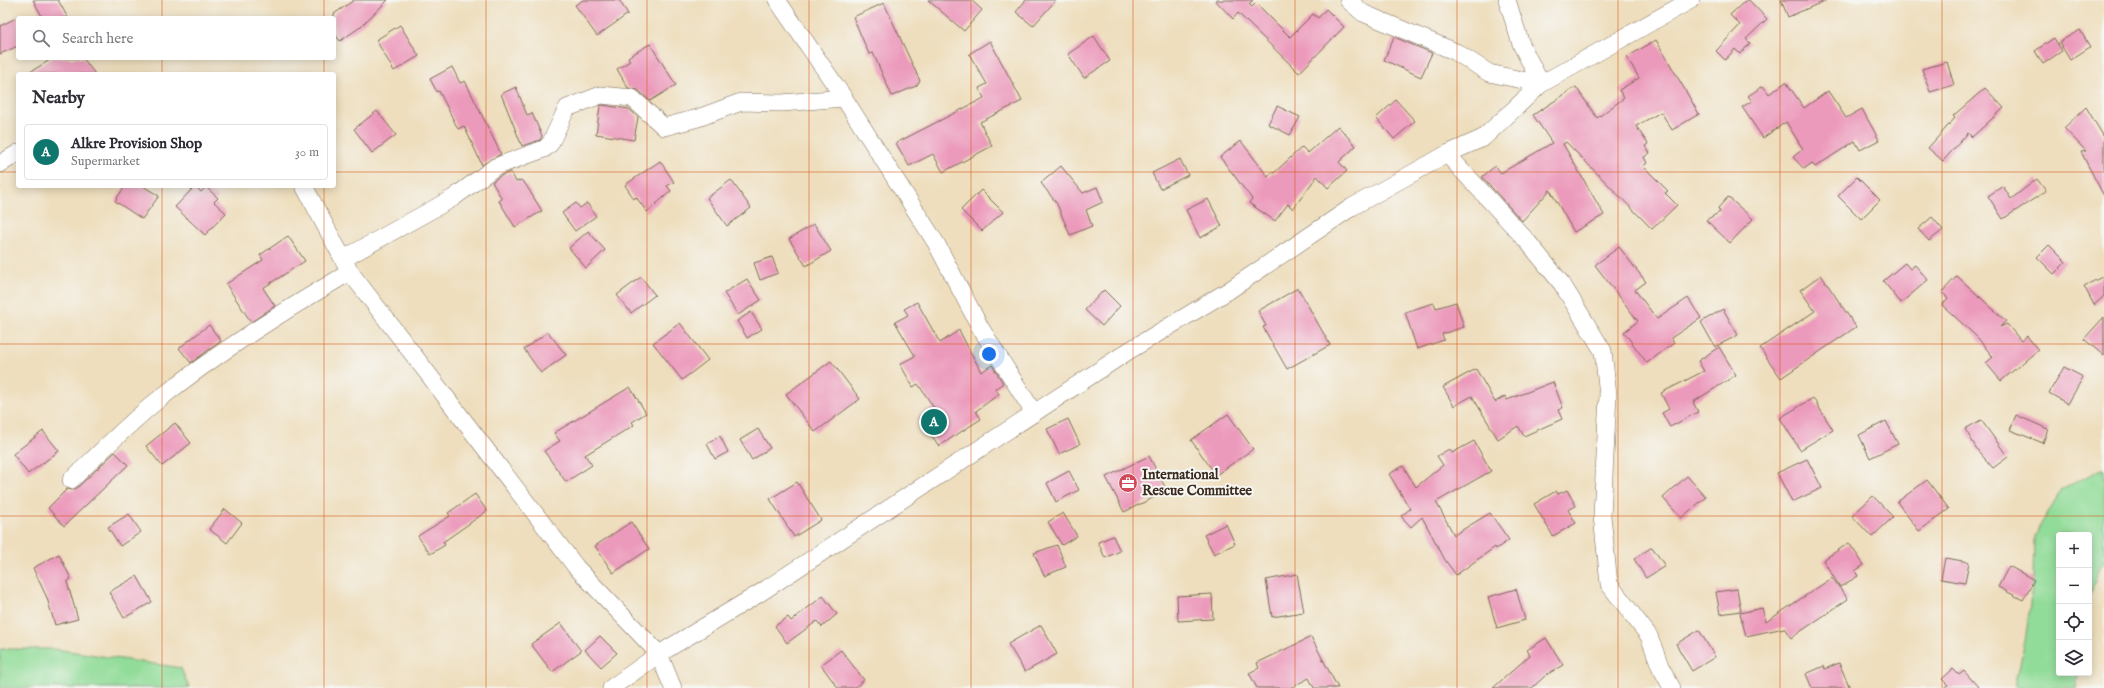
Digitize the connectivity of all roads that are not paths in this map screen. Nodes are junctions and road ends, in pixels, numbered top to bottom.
1 (777, 0) edge
2 (1348, 0) edge
3 (1507, 0) edge
4 (1690, 0) edge
5 (1542, 84) junction
6 (844, 98) junction
7 (16, 154) edge
8 (1447, 154) junction
9 (0, 164) edge
10 (305, 188) edge
11 (347, 266) junction
12 (1034, 413) junction
13 (71, 480) dead end
14 (659, 654) junction
15 (611, 688) edge
16 (673, 688) edge
17 (1672, 688) edge

1 - 6 street
2 - 5 street
3 - 5 street
4 - 5 street
5 - 8 street
6 - 11 street
6 - 12 street
7 - 9 street
8 - 12 street
8 - 17 street
10 - 11 street
11 - 13 street
11 - 14 street
12 - 14 street
14 - 15 street
14 - 16 street

